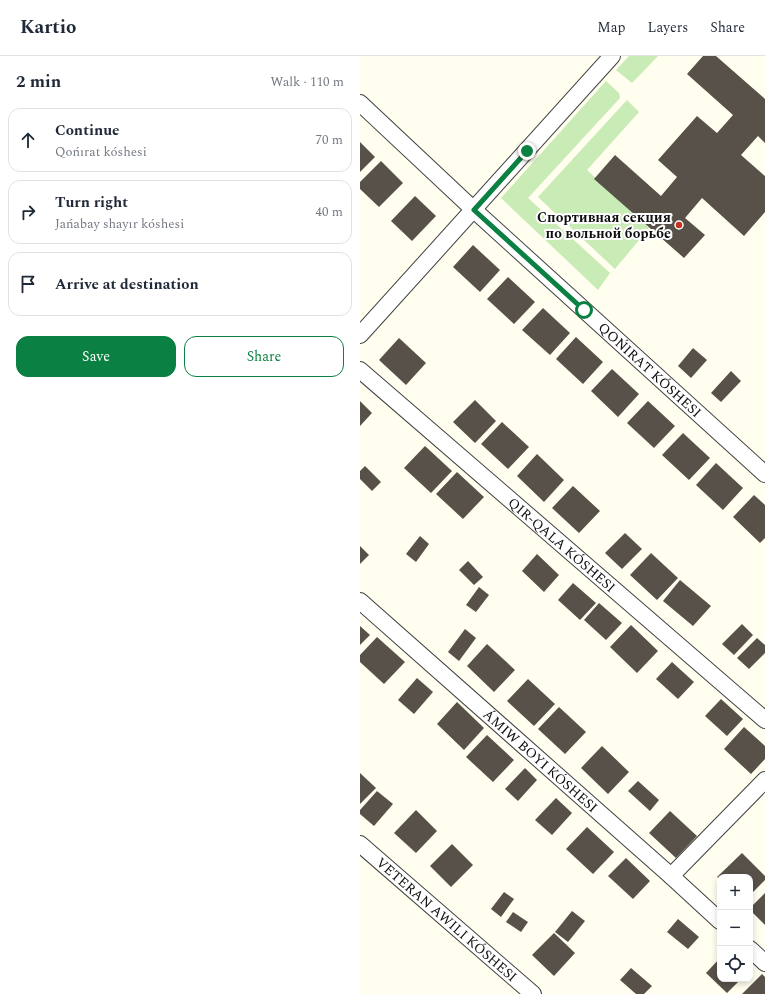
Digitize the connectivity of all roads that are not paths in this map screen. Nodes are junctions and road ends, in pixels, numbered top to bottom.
1 (612, 56) edge
2 (360, 103) edge
3 (474, 210) junction
4 (360, 335) edge
5 (360, 370) edge
6 (765, 474) edge
7 (360, 600) edge
8 (765, 720) edge
9 (765, 780) edge
10 (360, 844) edge
11 (671, 876) junction
12 (717, 918) edge
13 (753, 952) edge
14 (765, 963) edge
15 (533, 994) edge

1 - 3 street
2 - 3 street
3 - 4 street
3 - 6 street
5 - 8 street
7 - 11 street
9 - 11 street
10 - 15 street
11 - 12 street
13 - 14 street

